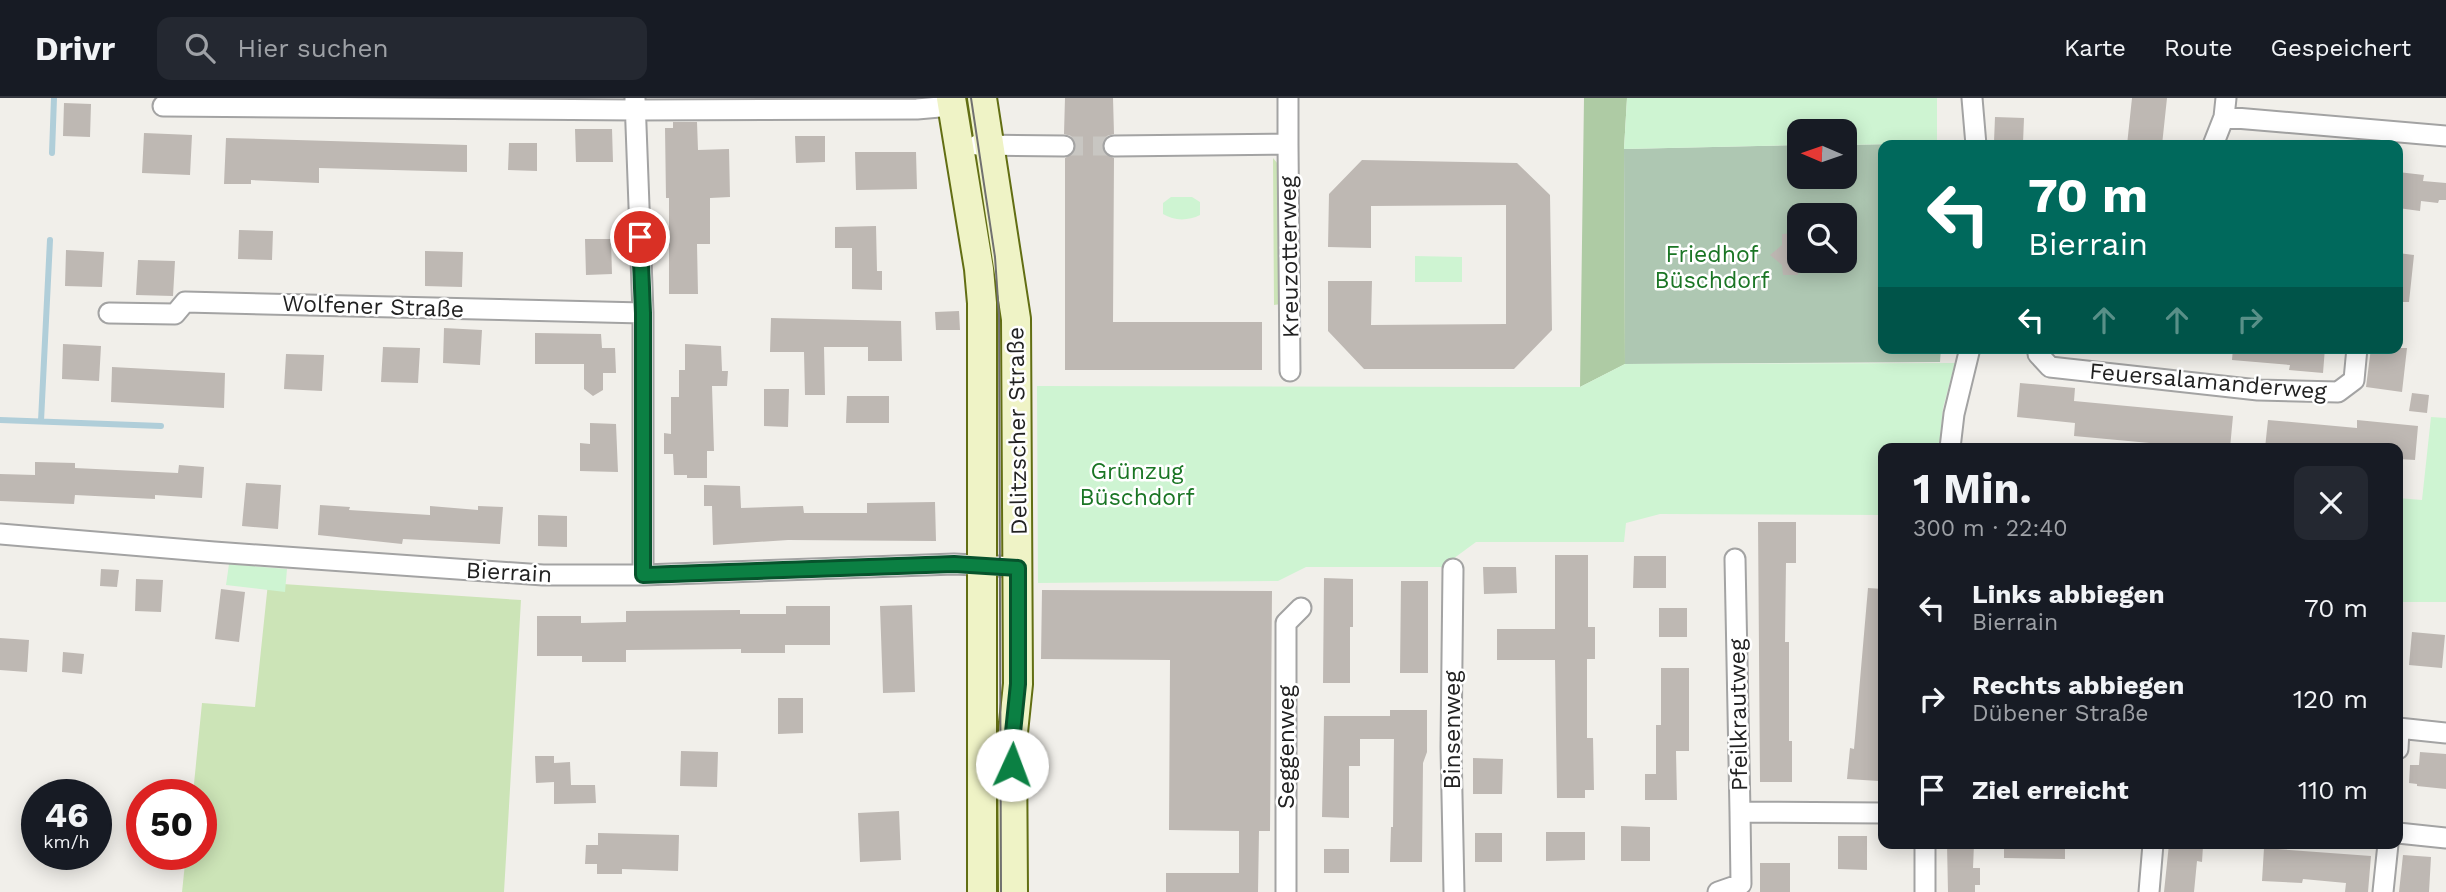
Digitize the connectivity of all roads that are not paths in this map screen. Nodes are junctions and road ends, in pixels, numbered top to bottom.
1 (982, 98) edge
2 (1289, 98) edge
3 (1972, 98) edge
4 (951, 102) edge
5 (635, 104) edge
6 (163, 106) dead end
7 (2225, 107) edge
8 (2334, 136) edge
9 (2446, 136) edge
10 (1976, 140) edge
11 (2215, 140) edge
12 (1288, 144) junction
13 (958, 145) junction
14 (989, 145) junction
15 (1065, 146) tunnel mouth
16 (1114, 146) tunnel mouth
17 (110, 313) dead end
18 (643, 313) junction
19 (1969, 354) edge
20 (2038, 354) edge
21 (2356, 354) edge
22 (1290, 371) dead end
23 (1951, 443) edge
24 (0, 534) edge
25 (1735, 559) dead end
26 (982, 566) junction
27 (1018, 568) junction
28 (1452, 569) dead end
29 (643, 575) junction
30 (1301, 608) dead end
31 (2403, 729) edge
32 (2446, 733) edge
33 (1740, 812) junction
34 (1878, 813) edge
35 (2403, 834) edge
36 (2446, 838) edge
37 (1924, 849) edge
38 (2153, 849) edge
39 (2387, 849) edge
40 (982, 892) edge
41 (1013, 892) edge
42 (1286, 892) edge
43 (1454, 892) edge
44 (1718, 892) edge
45 (1925, 892) edge
46 (2149, 892) edge
47 (2383, 892) edge

1 - 14 main road, Delitzscher Straße
2 - 12 street, Kreuzotterweg
3 - 10 street
4 - 5 street
4 - 13 main road, Delitzscher Straße
5 - 6 street
5 - 18 street
7 - 8 street
7 - 11 street
8 - 9 street
12 - 16 street, Kreuzotterweg
12 - 22 street, Kreuzotterweg
13 - 14 street
13 - 26 main road, Delitzscher Straße
14 - 15 street
14 - 27 main road, Delitzscher Straße
17 - 18 street, Wolfener Straße
18 - 29 street
19 - 23 street
20 - 21 street, Feuersalamanderweg
24 - 29 street, Bierrain
25 - 33 street, Pfeilkrautweg
26 - 27 street, Bierrain
26 - 29 street, Bierrain
26 - 40 main road, Delitzscher Straße
27 - 41 main road, Delitzscher Straße
28 - 43 street, Binsenweg
30 - 42 street, Seggenweg
31 - 32 street
33 - 34 street, Pfeilkrautweg
33 - 44 street
35 - 36 street
37 - 45 street
38 - 46 street
39 - 47 street

